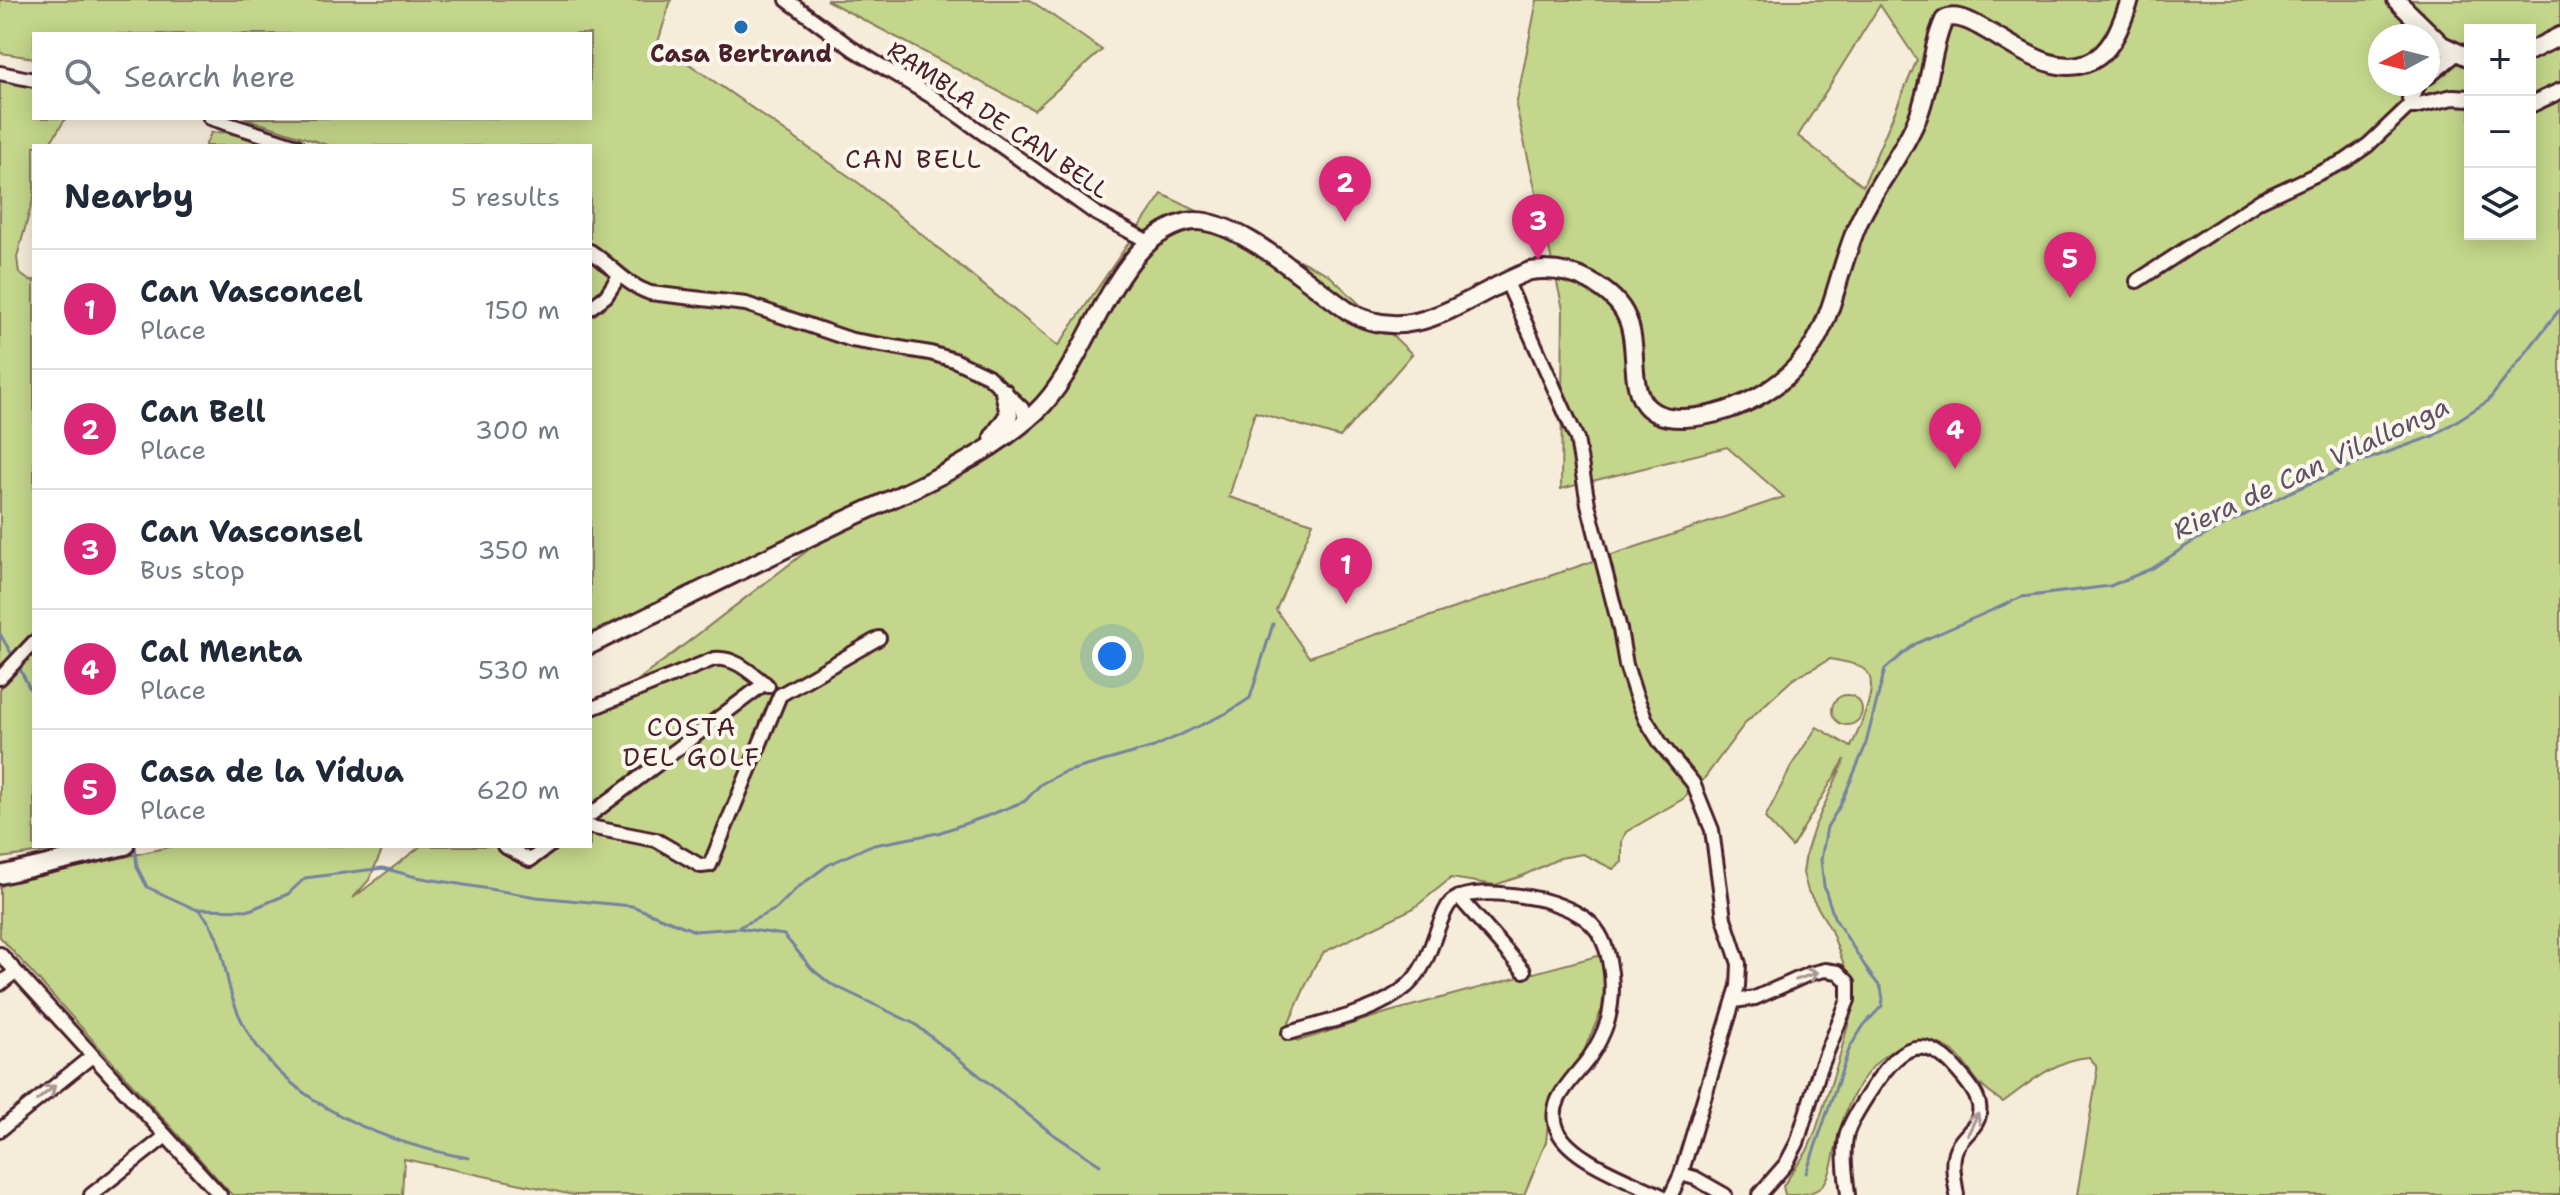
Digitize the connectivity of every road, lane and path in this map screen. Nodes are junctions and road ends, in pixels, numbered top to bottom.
1 (787, 0) edge
2 (2130, 0) edge
3 (2396, 0) edge
4 (1964, 3) dead end
5 (2002, 21) dead end
6 (2560, 36) edge
7 (2536, 48) edge
8 (2463, 56) edge
9 (2440, 69) edge
10 (0, 73) edge
11 (32, 80) edge
12 (2560, 91) edge
13 (2412, 96) edge
14 (2464, 98) edge
15 (2536, 102) edge
16 (2411, 104) junction
17 (216, 120) edge
18 (291, 144) edge
19 (1149, 242) junction
20 (592, 253) edge
21 (619, 276) junction
22 (1506, 280) junction
23 (2137, 281) dead end
24 (592, 306) edge
25 (1004, 392) junction
26 (1029, 413) junction
27 (977, 454) junction
28 (879, 638) dead end
29 (32, 644) edge
30 (592, 644) edge
31 (0, 678) edge
32 (765, 683) junction
33 (780, 695) junction
34 (592, 708) edge
35 (592, 813) edge
36 (592, 827) edge
37 (115, 848) edge
38 (508, 848) edge
39 (546, 848) edge
40 (48, 863) junction
41 (0, 867) edge
42 (0, 875) edge
43 (1459, 897) junction
44 (0, 954) edge
45 (1524, 971) dead end
46 (15, 972) junction
47 (0, 984) edge
48 (1734, 1001) junction
49 (1289, 1033) dead end
50 (92, 1056) junction
51 (0, 1130) edge
52 (166, 1136) junction
53 (1681, 1174) junction
54 (91, 1195) edge
55 (220, 1195) edge
56 (1660, 1195) edge
57 (1671, 1195) edge
58 (1725, 1195) edge
59 (1759, 1195) edge
60 (1848, 1195) edge
61 (1957, 1195) edge

1 - 19 street, RAMBLA DE CAN BELL
2 - 5 main road
3 - 8 main road
4 - 22 main road
6 - 7 main road
8 - 9 street
10 - 11 street
12 - 15 street
13 - 16 street
14 - 16 street
16 - 23 street
17 - 18 street
19 - 22 main road
19 - 26 main road
20 - 21 street
21 - 24 street
21 - 25 street
22 - 48 street
25 - 26 main road
25 - 27 main road
26 - 27 main road
27 - 30 main road
28 - 33 street
29 - 31 street
32 - 33 street
32 - 34 street
32 - 35 street
33 - 36 street
37 - 40 main road
38 - 39 street
40 - 41 main road
40 - 42 main road
43 - 45 street
43 - 49 street
43 - 56 street
44 - 46 street
46 - 47 street
46 - 50 street
48 - 53 street
48 -> 59 street
51 -> 50 street
50 - 52 street
52 - 54 street
52 - 55 street
53 - 57 street
53 - 58 street
61 -> 60 street

